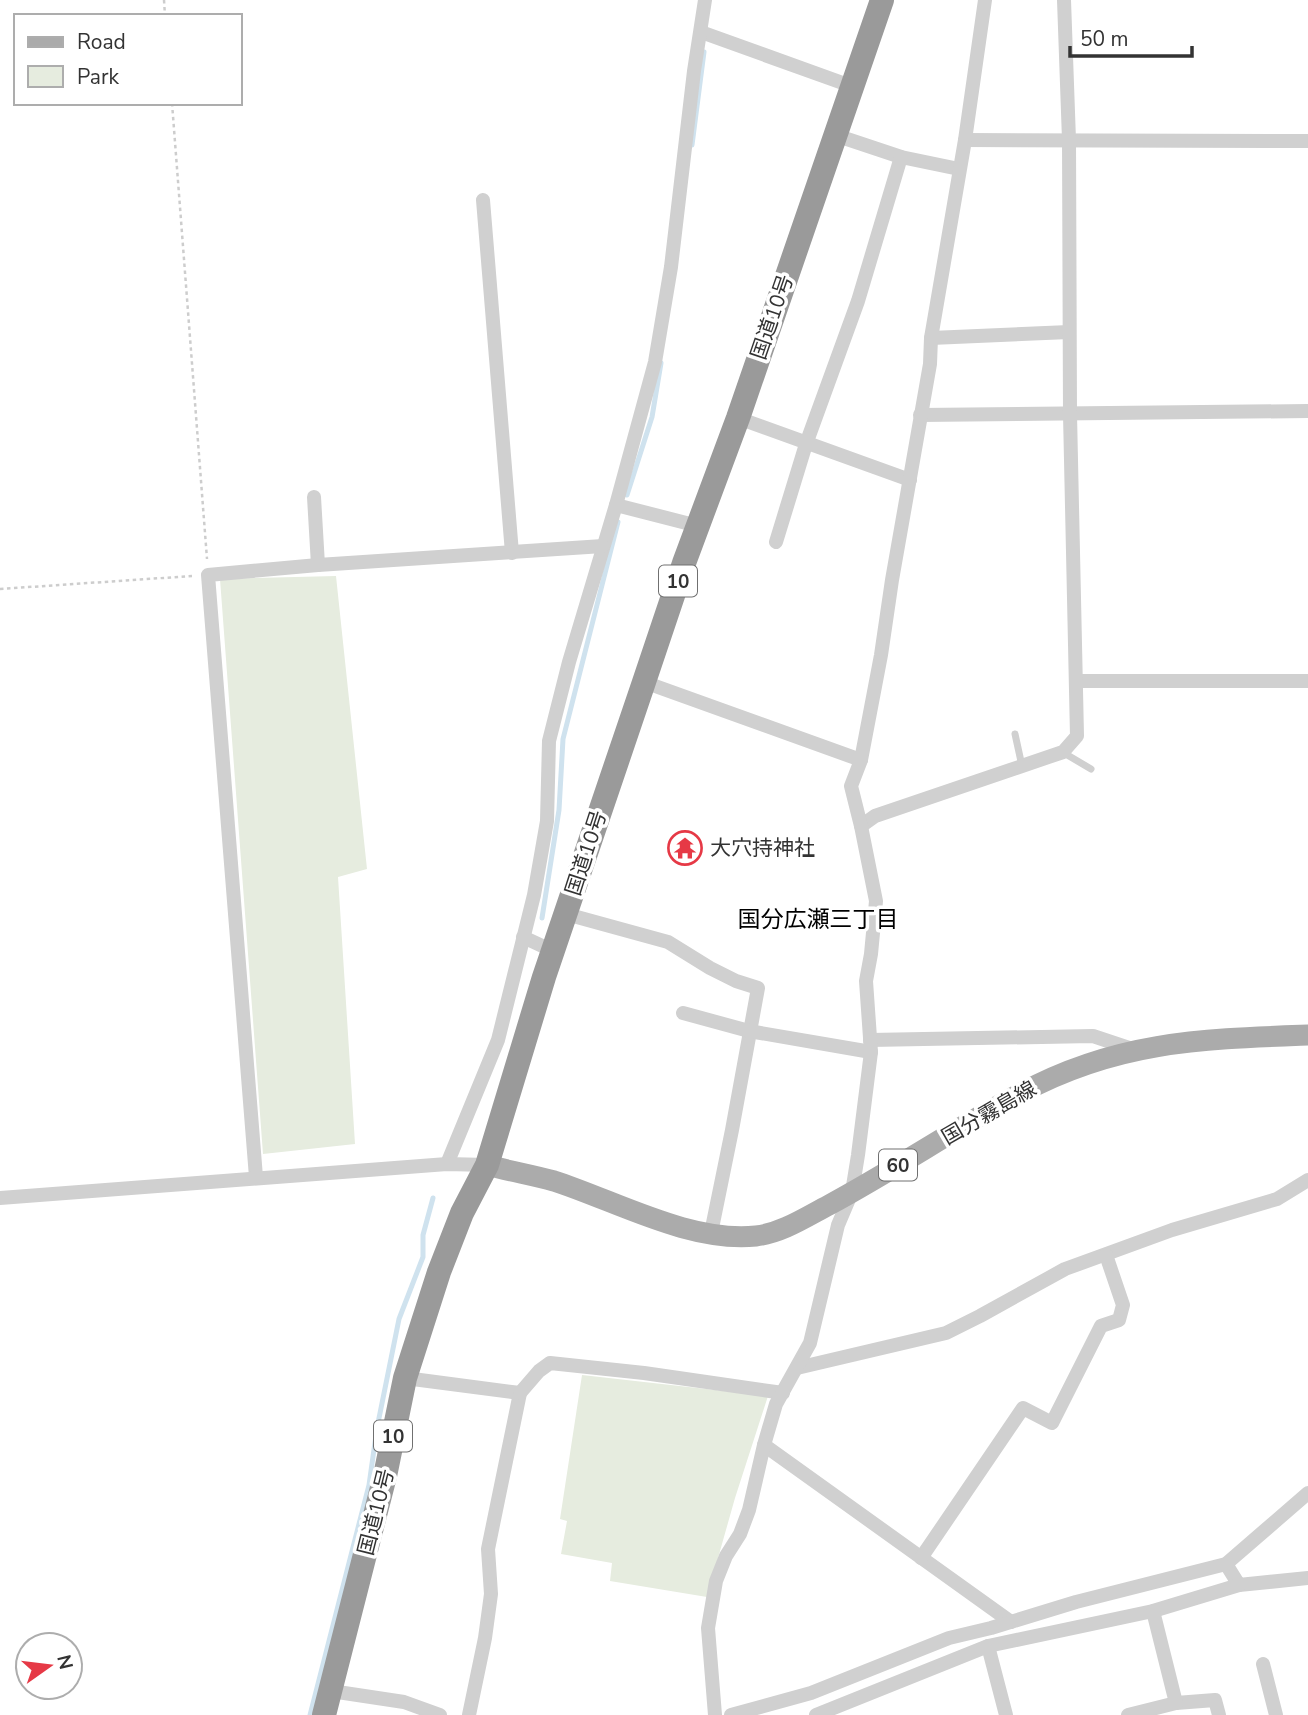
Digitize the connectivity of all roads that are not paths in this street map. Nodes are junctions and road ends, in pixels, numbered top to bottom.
1 (705, 0) edge
2 (882, 0) edge
3 (985, 0) edge
4 (1064, 0) edge
5 (701, 32) junction
6 (851, 86) junction
7 (835, 135) junction
8 (965, 140) junction
9 (1069, 140) junction
10 (1308, 141) edge
11 (901, 157) junction
12 (959, 169) junction
13 (483, 200) dead end
14 (1069, 332) junction
15 (931, 338) junction
16 (1308, 411) edge
17 (1070, 414) junction
18 (920, 415) junction
19 (738, 418) junction
20 (806, 444) junction
21 (910, 480) junction
22 (314, 496) dead end
23 (616, 505) junction
24 (698, 526) junction
25 (776, 542) dead end
26 (603, 546) junction
27 (512, 553) junction
28 (318, 565) junction
29 (1076, 681) junction
30 (1308, 681) edge
31 (644, 682) junction
32 (1015, 734) dead end
33 (1063, 752) junction
34 (861, 760) junction
35 (1023, 767) junction
36 (1090, 769) dead end
37 (862, 826) junction
38 (566, 914) junction
39 (523, 937) junction
40 (553, 951) junction
41 (683, 1013) dead end
42 (749, 1031) junction
43 (1308, 1035) edge
44 (870, 1046) junction
45 (1135, 1050) junction
46 (447, 1164) junction
47 (487, 1166) junction
48 (256, 1177) junction
49 (1308, 1180) edge
50 (852, 1192) junction
51 (0, 1198) edge
52 (711, 1233) junction
53 (1106, 1255) junction
54 (797, 1368) junction
55 (405, 1378) junction
56 (520, 1393) junction
57 (783, 1393) junction
58 (764, 1445) junction
59 (1308, 1493) edge
60 (921, 1558) junction
61 (1226, 1564) junction
62 (1308, 1578) edge
63 (1239, 1585) junction
64 (1153, 1611) junction
65 (1011, 1622) junction
66 (988, 1646) junction
67 (1263, 1664) dead end
68 (331, 1691) junction
69 (1176, 1703) junction
70 (324, 1715) edge
71 (440, 1715) edge
72 (469, 1715) edge
73 (716, 1715) edge
74 (731, 1715) edge
75 (816, 1715) edge
76 (1006, 1715) edge
77 (1128, 1715) edge
78 (1219, 1715) edge
79 (1276, 1715) edge

1 - 5 street
2 - 6 highway, 国道10号 / 10
3 - 8 street
4 - 9 street
5 - 6 street
5 - 23 street
6 - 7 highway, 国道10号 / 10
7 - 11 street
7 - 19 highway, 国道10号 / 10
8 - 9 street
8 - 12 street
9 - 10 street
9 - 14 street
11 - 12 street
11 - 20 street
12 - 15 street
13 - 27 street
14 - 15 street
14 - 17 street
15 - 18 street
16 - 17 street
17 - 18 street
17 - 29 street
18 - 21 street
19 - 20 street
19 - 24 highway, 国道10号 / 10
20 - 21 street
20 - 25 street
21 - 34 street
22 - 28 street
23 - 24 street
23 - 26 street
24 - 31 highway, 国道10号 / 10
26 - 27 street
26 - 39 street
27 - 28 street
28 - 48 street
29 - 30 street
29 - 33 street
31 - 34 street
31 - 38 highway, 国道10号 / 10
32 - 35 lane
33 - 35 street
33 - 36 lane
34 - 37 street
35 - 37 street
37 - 44 street
38 - 40 highway, 国道10号 / 10
38 - 42 street
39 - 40 street
39 - 46 street
40 - 47 highway, 国道10号 / 10
41 - 42 street
42 - 44 street
42 - 52 street
43 - 45 main road, 国分霧島線 / 60
44 - 45 street
44 - 50 street
45 - 50 main road, 国分霧島線 / 60
46 - 47 street
46 - 48 street
47 - 52 main road, 国分霧島線 / 60
47 - 55 highway, 国道10号 / 10
48 - 51 street
49 - 53 street
50 - 52 main road, 国分霧島線 / 60
50 - 54 street
53 - 54 street
53 - 60 street
54 - 57 street
55 - 56 street
55 - 68 highway, 国道10号 / 10
56 - 57 street
56 - 72 street
57 - 58 street
58 - 60 street
58 - 73 street
59 - 61 street
60 - 65 street
61 - 63 street
61 - 65 street
62 - 63 street
63 - 64 street
64 - 66 street
64 - 69 street
65 - 74 street
66 - 75 street
66 - 76 street
67 - 79 street
68 - 70 highway, 国道10号 / 10
68 - 71 street
69 - 77 street
69 - 78 street

